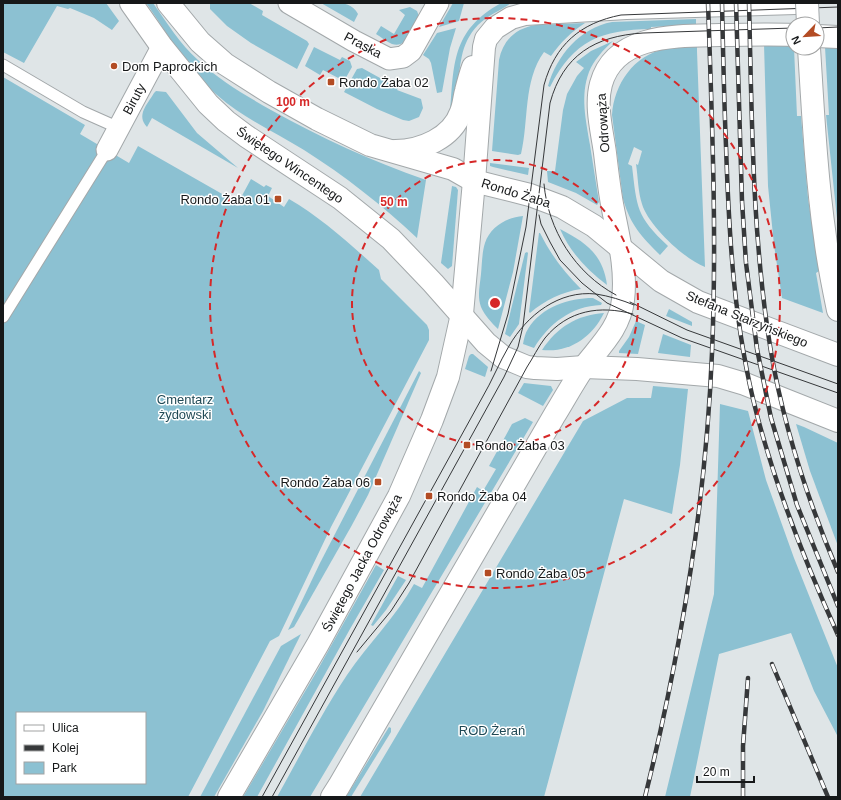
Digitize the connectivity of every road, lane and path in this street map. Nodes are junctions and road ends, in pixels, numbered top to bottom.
1 (131, 3) edge
2 (289, 3) edge
3 (438, 3) edge
4 (796, 3) edge
5 (807, 3) edge
6 (176, 7) edge
7 (525, 8) edge
8 (808, 16) edge
9 (785, 35) edge
10 (825, 36) edge
11 (838, 37) edge
12 (484, 46) junction
13 (162, 47) junction
14 (809, 56) edge
15 (3, 65) edge
16 (119, 128) junction
17 (107, 150) joint
18 (388, 151) junction
19 (474, 181) junction
20 (621, 248) junction
21 (838, 310) edge
22 (462, 314) junction
23 (3, 317) edge
24 (838, 355) edge
25 (584, 367) junction
26 (838, 421) edge
27 (229, 797) edge
28 (332, 797) edge

1 - 13 main road, Świętego Wincentego
2 - 3 street, Praska
4 - 7 main road
5 - 8 main road, bridge
6 - 18 main road
7 - 12 main road
9 - 20 main road, Odrowąża
10 - 11 main road
12 - 18 main road
12 - 19 main road
13 - 16 street, Biruty
13 - 22 main road, Świętego Wincentego
14 - 21 main road
15 - 16 lane
16 - 17 street, Biruty
17 - 23 lane
18 - 19 main road
19 - 20 main road, Rondo Żaba
19 - 22 main road, Rondo Żaba
20 - 24 main road, Stefana Starzyńskiego
20 - 25 main road
22 - 25 main road
22 - 27 main road, Świętego Jacka Odrowąża
25 - 26 main road
25 - 28 main road

